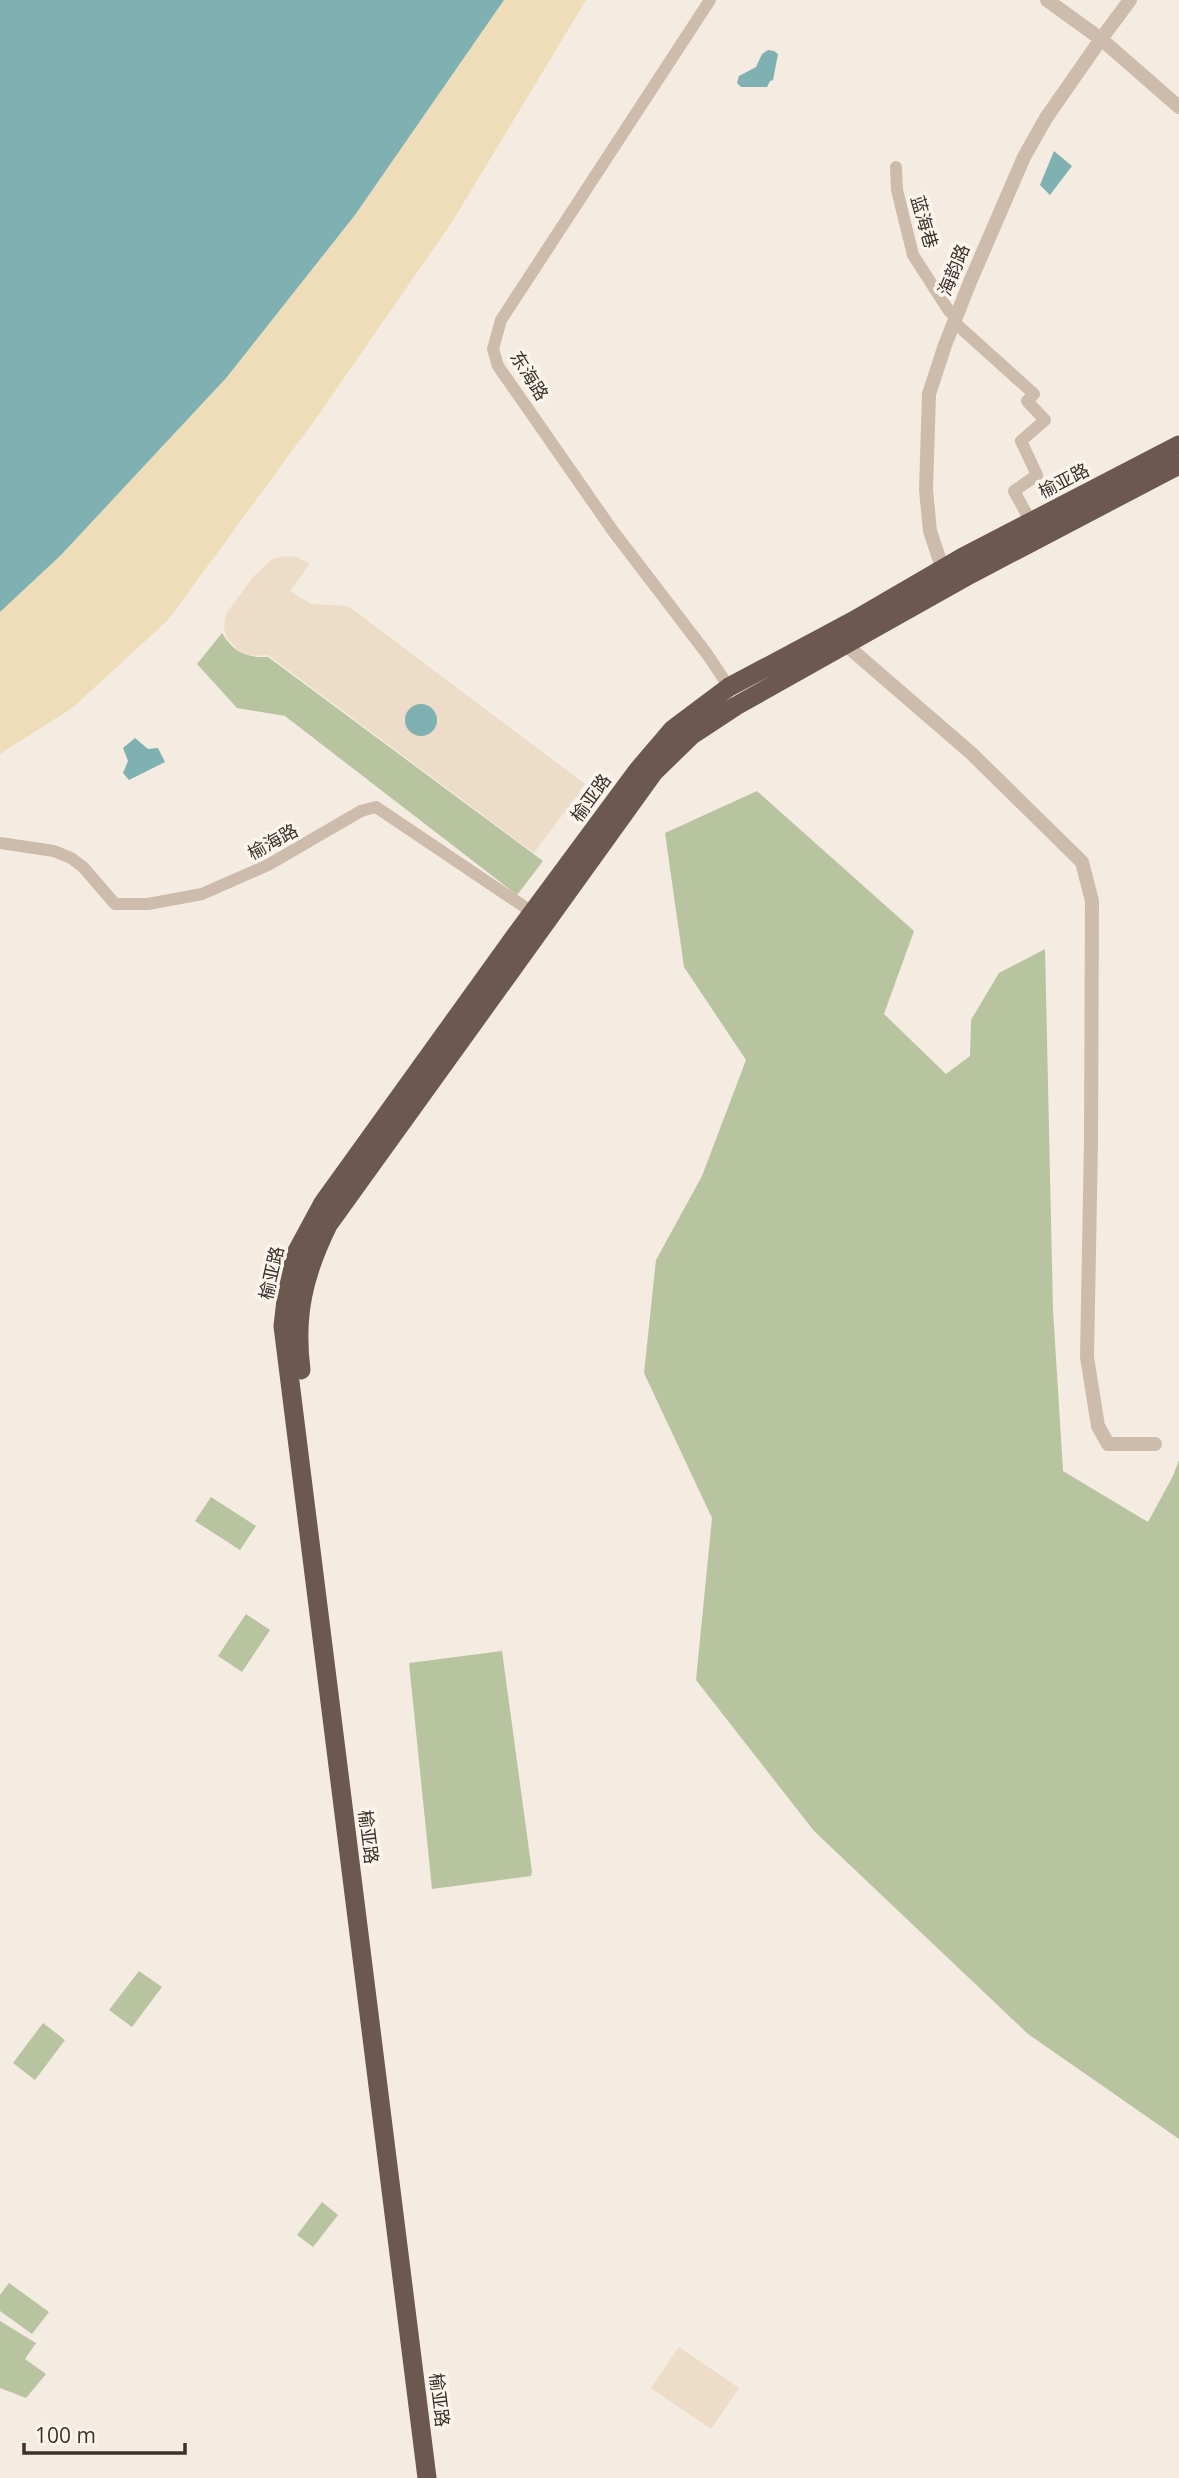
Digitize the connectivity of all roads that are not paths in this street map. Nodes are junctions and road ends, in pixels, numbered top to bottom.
1 (710, 0) edge
2 (1047, 0) edge
3 (1130, 0) edge
4 (1101, 38) junction
5 (1179, 107) edge
6 (896, 167) dead end
7 (955, 320) junction
8 (1179, 445) edge
9 (1179, 465) edge
10 (1031, 522) junction
11 (946, 578) junction
12 (846, 645) junction
13 (729, 687) junction
14 (0, 843) edge
15 (540, 917) junction
16 (1155, 1444) dead end
17 (427, 2478) edge
18 (440, 2478) edge

1 - 13 street, 东海路
2 - 4 street
3 - 4 street, 海韵路
4 - 5 street
4 - 7 street, 海韵路
6 - 7 street, 蓝海巷
7 - 10 street, 蓝海巷
7 - 11 street, 海韵路
8 - 10 highway, 榆亚路
9 - 11 highway, 榆亚路
10 - 11 highway, 榆亚路
11 - 12 highway, 榆亚路
11 - 13 highway, 榆亚路
12 - 15 highway, 榆亚路
12 - 16 street
13 - 15 highway, 榆亚路
14 - 15 street, 榆海路
15 - 17 highway, 榆亚路
15 - 18 highway, 榆亚路

